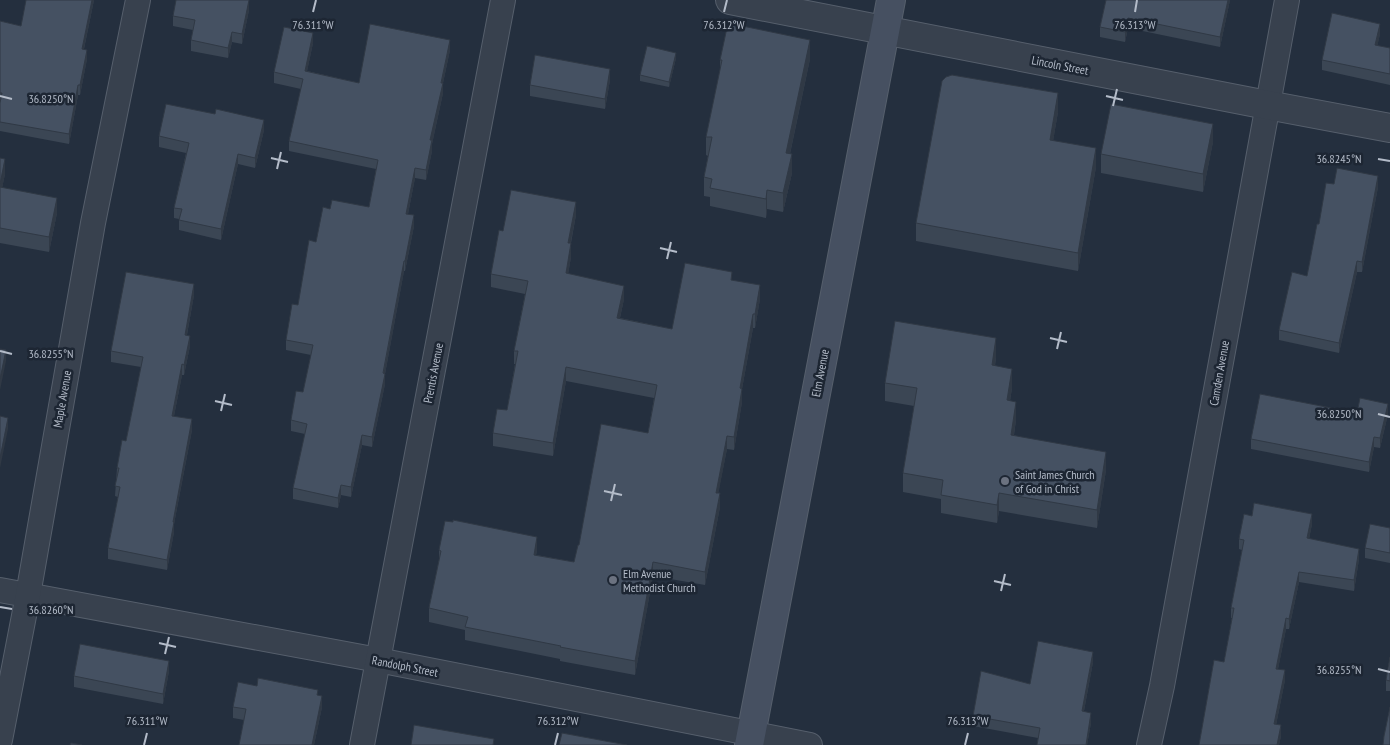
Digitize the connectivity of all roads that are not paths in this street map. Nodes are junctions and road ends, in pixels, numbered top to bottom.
1 (138, 0) edge
2 (504, 0) edge
3 (730, 0) edge
4 (891, 0) edge
5 (1287, 0) edge
6 (885, 30) junction
7 (1267, 105) junction
8 (1390, 128) edge
9 (0, 590) edge
10 (28, 595) junction
11 (378, 660) junction
12 (750, 739) edge
13 (0, 740) edge
14 (362, 745) edge
15 (810, 745) edge
16 (1149, 745) edge

1 - 10 street, Maple Avenue
2 - 11 street, Prentis Avenue
3 - 6 street, Lincoln Street
4 - 6 main road, Elm Avenue
5 - 7 street, Camden Avenue
6 - 7 street, Lincoln Street
6 - 12 main road, Elm Avenue
7 - 8 street, Lincoln Street
7 - 16 street, Camden Avenue
9 - 10 street, Randolph Street
10 - 11 street, Randolph Street
10 - 13 street, Maple Avenue
11 - 12 street, Randolph Street
11 - 14 street, Prentis Avenue
12 - 15 street, Randolph Street

